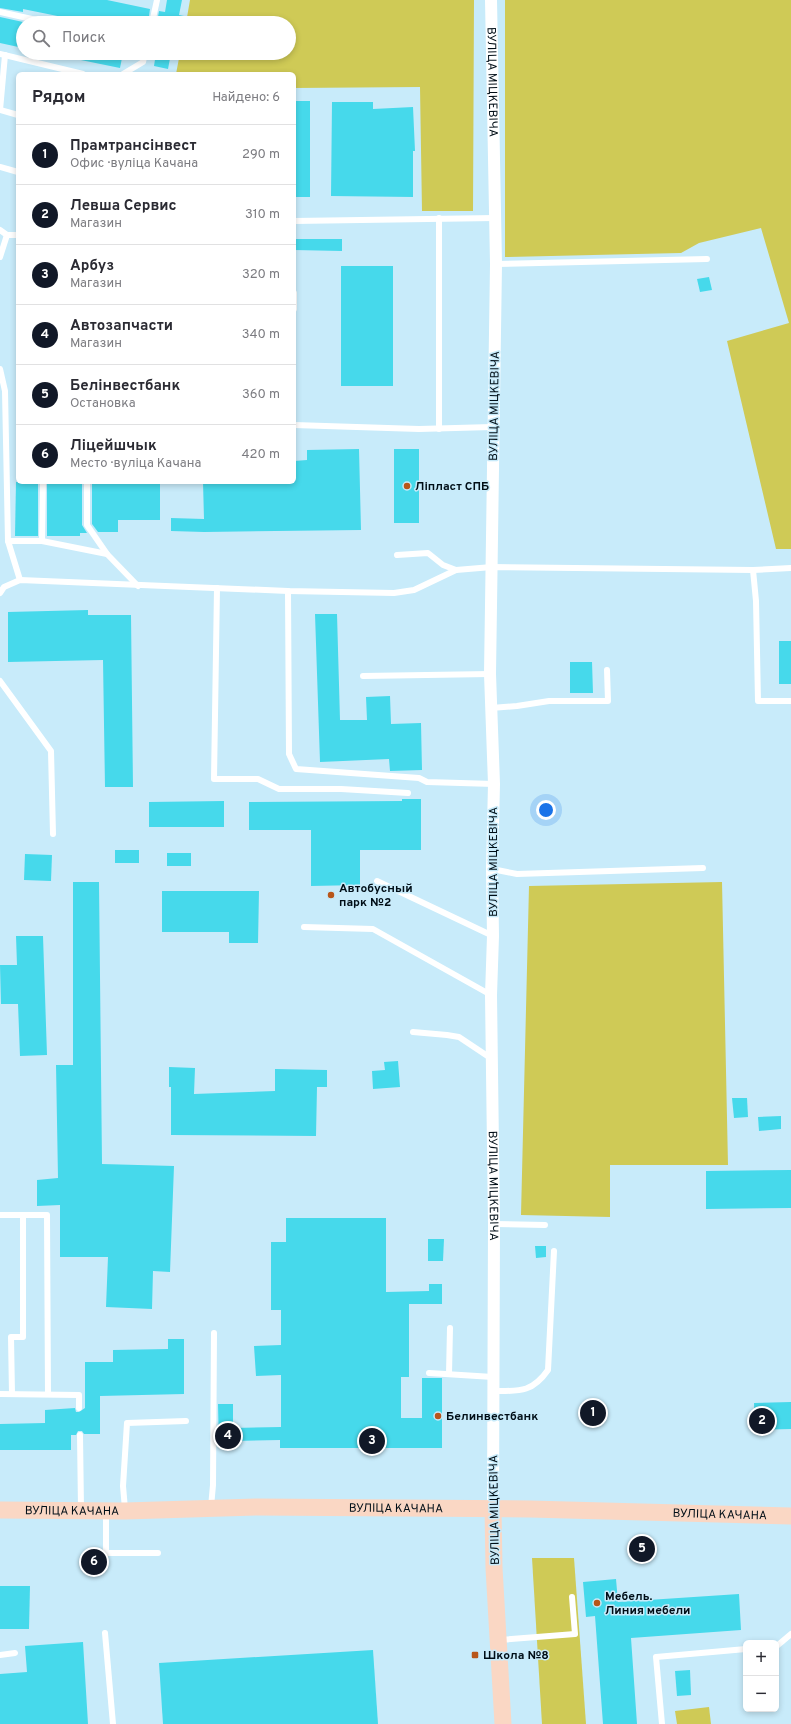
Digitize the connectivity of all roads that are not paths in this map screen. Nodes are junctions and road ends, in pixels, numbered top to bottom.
1 (157, 0) edge
2 (491, 0) edge
3 (0, 12) edge
4 (18, 16) edge
5 (154, 16) edge
6 (2, 55) edge
7 (16, 58) edge
8 (23, 60) edge
9 (143, 60) edge
10 (74, 72) edge
11 (126, 72) edge
12 (0, 110) edge
13 (16, 114) edge
14 (0, 167) edge
15 (16, 171) edge
16 (440, 218) junction
17 (495, 218) junction
18 (296, 221) edge
19 (0, 230) edge
20 (16, 234) edge
21 (7, 235) junction
22 (0, 257) edge
23 (707, 259) dead end
24 (496, 264) junction
25 (0, 369) edge
26 (3, 390) edge
27 (296, 425) edge
28 (492, 427) junction
29 (439, 429) junction
30 (43, 484) edge
31 (87, 484) edge
32 (8, 541) junction
33 (42, 541) junction
34 (107, 554) junction
35 (397, 555) dead end
36 (492, 567) junction
37 (791, 568) edge
38 (456, 570) junction
39 (753, 570) junction
40 (20, 580) junction
41 (138, 586) junction
42 (217, 588) junction
43 (288, 591) junction
44 (0, 593) edge
45 (608, 670) dead end
46 (490, 674) junction
47 (363, 676) dead end
48 (0, 680) edge
49 (791, 701) edge
50 (491, 708) junction
51 (494, 784) junction
52 (408, 793) dead end
53 (53, 834) dead end
54 (703, 868) dead end
55 (492, 869) junction
56 (378, 880) dead end
57 (304, 927) dead end
58 (493, 936) junction
59 (491, 995) junction
60 (413, 1032) dead end
61 (492, 1059) junction
62 (0, 1215) edge
63 (23, 1215) junction
64 (494, 1224) junction
65 (545, 1225) dead end
66 (554, 1251) dead end
67 (450, 1328) dead end
68 (214, 1333) dead end
69 (429, 1373) dead end
70 (449, 1374) junction
71 (493, 1377) junction
72 (493, 1391) junction
73 (0, 1394) edge
74 (12, 1394) junction
75 (48, 1394) junction
76 (79, 1408) dead end
77 (186, 1421) dead end
78 (80, 1435) dead end
79 (493, 1508) junction
80 (210, 1509) junction
81 (0, 1510) edge
82 (81, 1511) junction
83 (106, 1511) junction
84 (125, 1511) junction
85 (791, 1516) edge
86 (158, 1553) dead end
87 (572, 1597) dead end
88 (105, 1633) dead end
89 (791, 1634) edge
90 (498, 1640) junction
91 (779, 1645) edge
92 (743, 1649) edge
93 (15, 1653) dead end
94 (0, 1655) edge
95 (113, 1724) edge
96 (503, 1724) edge
97 (662, 1724) edge

1 - 5 lane
2 - 17 street, ВУЛІЦА МІЦКЕВІЧА
3 - 4 lane
6 - 7 lane
6 - 12 lane
8 - 10 lane
9 - 11 lane
12 - 13 lane
14 - 15 lane
16 - 17 lane
16 - 18 lane
16 - 29 lane
17 - 24 street, ВУЛІЦА МІЦКЕВІЧА
19 - 21 lane
20 - 21 lane
21 - 22 lane
23 - 24 lane
24 - 28 street, ВУЛІЦА МІЦКЕВІЧА
25 - 26 lane
26 - 32 lane
27 - 29 lane
28 - 29 lane
28 - 36 street, ВУЛІЦА МІЦКЕВІЧА
30 - 33 lane
31 - 34 lane
32 - 33 lane
32 - 40 lane
33 - 34 lane
34 - 41 lane
35 - 38 lane
36 - 38 lane
36 - 39 lane
36 - 46 street, ВУЛІЦА МІЦКЕВІЧА
37 - 39 lane
38 - 43 lane
39 - 49 lane
40 - 41 lane
40 - 44 lane
41 - 42 lane
42 - 43 lane
42 - 52 lane
43 - 51 lane
45 - 50 lane
46 - 47 lane
46 - 50 street, ВУЛІЦА МІЦКЕВІЧА
48 - 53 lane
50 - 51 street, ВУЛІЦА МІЦКЕВІЧА
51 - 55 street, ВУЛІЦА МІЦКЕВІЧА
54 - 55 lane
55 - 58 street, ВУЛІЦА МІЦКЕВІЧА
56 - 58 lane
57 - 59 lane
58 - 59 street, ВУЛІЦА МІЦКЕВІЧА
59 - 61 street, ВУЛІЦА МІЦКЕВІЧА
60 - 61 lane
61 - 64 street, ВУЛІЦА МІЦКЕВІЧА
62 - 63 lane
63 - 74 lane
63 - 75 lane
64 - 65 lane
64 - 71 street, ВУЛІЦА МІЦКЕВІЧА
66 - 72 lane
67 - 70 lane
68 - 80 lane
69 - 70 lane
70 - 71 lane
71 - 72 street, ВУЛІЦА МІЦКЕВІЧА
72 - 79 street, ВУЛІЦА МІЦКЕВІЧА
73 - 74 lane
74 - 75 lane
75 - 76 lane
77 - 84 lane
78 - 82 lane
79 - 80 main road, ВУЛІЦА КАЧАНА
79 - 85 main road, ВУЛІЦА КАЧАНА
79 - 90 main road, ВУЛІЦА МІЦКЕВІЧА
80 - 84 main road, ВУЛІЦА КАЧАНА
81 - 82 main road, ВУЛІЦА КАЧАНА
82 - 83 main road, ВУЛІЦА КАЧАНА
83 - 84 main road, ВУЛІЦА КАЧАНА
83 - 86 lane
87 - 90 lane
88 - 95 lane
89 - 91 lane
90 - 96 main road, ВУЛІЦА МІЦКЕВІЧА
92 - 97 lane
93 - 94 lane

